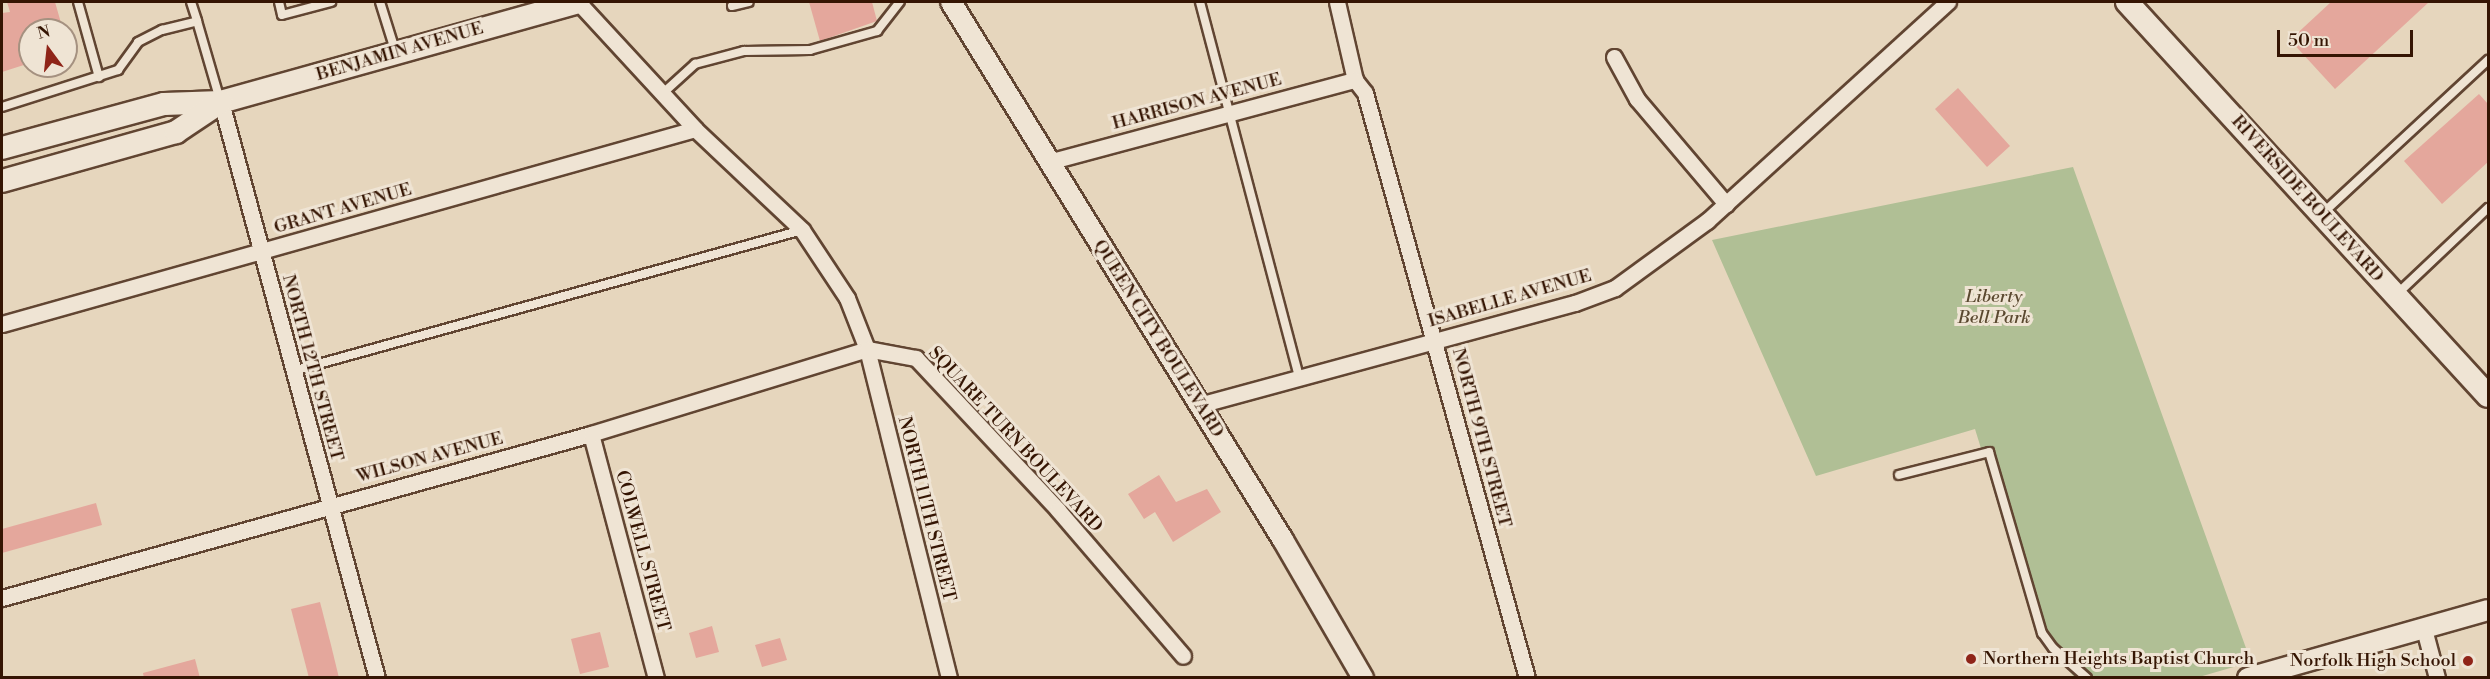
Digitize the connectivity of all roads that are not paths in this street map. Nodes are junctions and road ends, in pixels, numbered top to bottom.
1 (78, 2) edge
2 (191, 2) edge
3 (279, 2) edge
4 (331, 2) edge
5 (380, 2) edge
6 (578, 2) edge
7 (749, 2) edge
8 (900, 2) edge
9 (951, 2) edge
10 (1200, 2) edge
11 (1337, 2) edge
12 (1948, 2) edge
13 (2127, 2) edge
14 (732, 6) dead end
15 (197, 21) junction
16 (396, 54) junction
17 (1614, 57) dead end
18 (2488, 60) edge
19 (99, 77) junction
20 (1355, 80) junction
21 (662, 94) junction
22 (221, 102) junction
23 (2, 108) edge
24 (1231, 113) junction
25 (695, 129) junction
26 (2, 148) edge
27 (1048, 162) junction
28 (2, 181) edge
29 (1726, 204) junction
30 (2488, 208) edge
31 (2322, 214) junction
32 (802, 230) junction
33 (261, 253) junction
34 (2396, 296) junction
35 (2, 324) edge
36 (1434, 341) junction
37 (867, 349) junction
38 (293, 371) junction
39 (1299, 378) junction
40 (2488, 396) edge
41 (1199, 405) junction
42 (591, 434) junction
43 (1899, 475) dead end
44 (328, 506) junction
45 (2, 598) edge
46 (2488, 610) edge
47 (2424, 629) junction
48 (1183, 656) dead end
49 (2260, 676) edge
50 (377, 678) edge
51 (656, 678) edge
52 (949, 678) edge
53 (1363, 678) edge
54 (1527, 678) edge
55 (2087, 678) edge
56 (2437, 678) edge

1 - 19 lane
2 - 15 lane
3 - 4 lane
5 - 16 lane
6 - 16 main road, BENJAMIN AVENUE
6 - 21 street
7 - 14 lane
8 - 21 lane
9 - 27 street, QUEEN CITY BOULEVARD
10 - 24 lane
11 - 20 street, NORTH 9TH STREET
12 - 29 street, ISABELLE AVENUE
13 - 31 main road, RIVERSIDE BOULEVARD
15 - 19 lane
15 - 22 lane
16 - 22 main road, BENJAMIN AVENUE
17 - 29 street
18 - 31 lane
19 - 23 lane
20 - 24 street, HARRISON AVENUE
20 - 36 street, NORTH 9TH STREET
21 - 25 street
22 - 26 main road, BENJAMIN AVENUE
22 - 28 main road, BENJAMIN AVENUE
22 - 33 street, NORTH 12TH STREET
24 - 27 street, HARRISON AVENUE
24 - 39 lane
25 - 32 street
25 - 33 street, GRANT AVENUE
27 - 41 street, QUEEN CITY BOULEVARD
29 - 36 street, ISABELLE AVENUE
30 - 34 lane
31 - 34 main road, RIVERSIDE BOULEVARD
32 - 37 street
32 - 38 lane
33 - 35 street, GRANT AVENUE
33 - 38 street, NORTH 12TH STREET
34 - 40 main road, RIVERSIDE BOULEVARD
36 - 39 street, ISABELLE AVENUE
36 - 54 street, NORTH 9TH STREET
37 - 42 street, WILSON AVENUE
37 - 48 street, SQUARE TURN BOULEVARD
37 - 52 street, NORTH 11TH STREET
38 - 44 street, NORTH 12TH STREET
39 - 41 street, ISABELLE AVENUE
41 - 53 street, QUEEN CITY BOULEVARD
42 - 44 street, WILSON AVENUE
42 - 51 street, COLWELL STREET
43 - 55 lane
44 - 45 street, WILSON AVENUE
44 - 50 street, NORTH 12TH STREET
46 - 47 street
47 - 49 street
47 - 56 street

